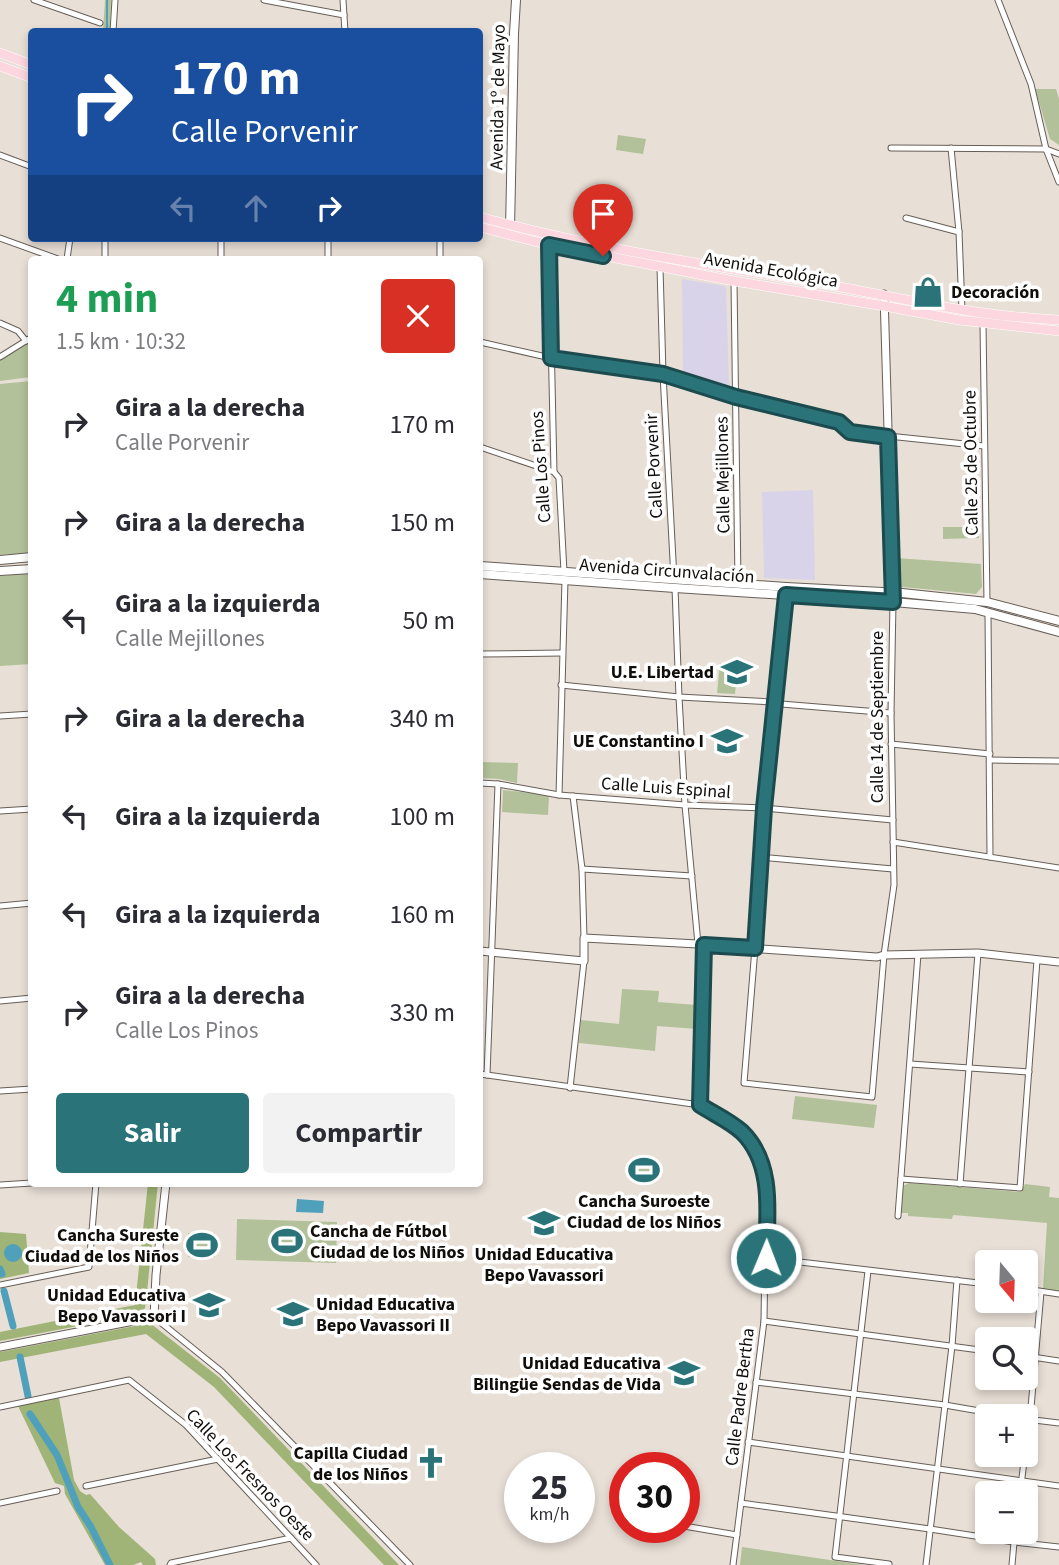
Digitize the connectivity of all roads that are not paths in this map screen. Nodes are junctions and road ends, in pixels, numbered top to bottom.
1 (34, 0) edge
2 (114, 0) edge
3 (264, 0) edge
4 (343, 0) edge
5 (516, 0) edge
6 (999, 0) edge
7 (52, 3) edge
8 (344, 15) junction
9 (100, 23) dead end
10 (113, 28) edge
11 (345, 28) edge
12 (0, 53) edge
13 (28, 64) edge
14 (0, 66) edge
15 (28, 76) edge
16 (891, 148) dead end
17 (951, 148) junction
18 (1046, 149) junction
19 (1059, 154) edge
20 (0, 155) edge
21 (28, 166) edge
22 (1059, 183) edge
23 (483, 218) edge
24 (906, 218) dead end
25 (483, 227) edge
26 (510, 231) junction
27 (959, 232) junction
28 (550, 234) junction
29 (0, 238) edge
30 (549, 245) junction
31 (50, 256) edge
32 (660, 267) junction
33 (734, 281) junction
34 (884, 295) junction
35 (884, 306) junction
36 (962, 310) junction
37 (1059, 320) edge
38 (0, 323) edge
39 (984, 324) junction
40 (1059, 331) edge
41 (28, 338) edge
42 (28, 340) edge
43 (483, 343) edge
44 (0, 357) edge
45 (551, 358) junction
46 (663, 374) junction
47 (736, 397) junction
48 (888, 437) junction
49 (984, 446) junction
50 (483, 448) edge
51 (554, 472) junction
52 (28, 557) edge
53 (0, 559) edge
54 (483, 566) edge
55 (28, 569) edge
56 (0, 571) edge
57 (483, 573) edge
58 (565, 576) junction
59 (674, 584) junction
60 (738, 584) junction
61 (894, 592) junction
62 (786, 595) junction
63 (893, 602) junction
64 (987, 602) junction
65 (988, 613) junction
66 (1059, 621) edge
67 (1059, 632) edge
68 (562, 653) junction
69 (483, 654) edge
70 (561, 685) junction
71 (679, 697) junction
72 (776, 703) junction
73 (891, 713) junction
74 (28, 714) edge
75 (0, 716) edge
76 (891, 744) junction
77 (990, 757) junction
78 (1059, 761) edge
79 (483, 783) edge
80 (498, 784) junction
81 (559, 795) junction
82 (573, 796) junction
83 (685, 805) junction
84 (764, 808) junction
85 (28, 809) edge
86 (0, 811) edge
87 (893, 820) junction
88 (893, 842) junction
89 (761, 857) junction
90 (990, 857) junction
91 (1059, 868) edge
92 (582, 869) junction
93 (893, 869) junction
94 (692, 876) junction
95 (28, 903) edge
96 (0, 905) edge
97 (584, 938) junction
98 (701, 945) junction
99 (755, 948) junction
100 (483, 951) edge
101 (492, 952) junction
102 (978, 953) junction
103 (884, 954) junction
104 (918, 954) junction
105 (1037, 960) junction
106 (584, 961) junction
107 (1059, 962) edge
108 (28, 998) edge
109 (0, 1000) edge
110 (910, 1064) junction
111 (969, 1068) junction
112 (1029, 1072) junction
113 (483, 1074) edge
114 (488, 1075) junction
115 (570, 1088) junction
116 (28, 1089) edge
117 (0, 1091) edge
118 (700, 1105) junction
119 (901, 1179) junction
120 (28, 1183) edge
121 (960, 1184) junction
122 (0, 1185) edge
123 (96, 1187) edge
124 (166, 1187) edge
125 (898, 1216) dead end
126 (766, 1258) junction
127 (868, 1271) junction
128 (957, 1280) junction
129 (975, 1282) edge
130 (0, 1285) edge
131 (1038, 1291) edge
132 (1041, 1292) junction
133 (1059, 1294) edge
134 (154, 1317) junction
135 (764, 1321) junction
136 (1038, 1332) edge
137 (861, 1334) junction
138 (953, 1346) junction
139 (0, 1347) edge
140 (975, 1349) edge
141 (1038, 1358) edge
142 (1059, 1361) edge
143 (756, 1382) junction
144 (854, 1394) junction
145 (945, 1405) junction
146 (0, 1407) edge
147 (975, 1410) edge
148 (1038, 1420) edge
149 (1059, 1423) edge
150 (748, 1442) junction
151 (847, 1455) junction
152 (218, 1459) junction
153 (938, 1468) junction
154 (1016, 1481) edge
155 (1038, 1484) edge
156 (86, 1486) dead end
157 (1059, 1486) edge
158 (57, 1492) dead end
159 (0, 1503) edge
160 (741, 1503) junction
161 (839, 1517) junction
162 (700, 1529) edge
163 (930, 1529) junction
164 (737, 1535) junction
165 (975, 1536) edge
166 (291, 1538) junction
167 (1014, 1544) edge
168 (1032, 1544) edge
169 (1059, 1547) edge
170 (889, 1564) edge
171 (170, 1565) edge
172 (316, 1565) edge
173 (410, 1565) edge
174 (733, 1565) edge
175 (926, 1565) edge
176 (1012, 1565) edge

1 - 7 street
2 - 10 street
3 - 8 street
4 - 8 street
5 - 26 main road, Avenida 1º de Mayo
6 - 18 street
7 - 9 street
8 - 11 street
12 - 13 main road
14 - 15 main road
16 - 17 street
17 - 18 street
17 - 27 street
18 - 19 street
18 - 22 street
20 - 21 street
23 - 26 main road, Avenida Ecológica
24 - 27 street
25 - 26 main road, Avenida Ecológica
26 - 28 main road, Avenida Ecológica
26 - 30 main road, Avenida Ecológica
27 - 36 street
28 - 30 street, Calle Los Pinos
28 - 34 main road, Avenida Ecológica
29 - 31 street
30 - 32 main road, Avenida Ecológica
30 - 45 street, Calle Los Pinos
32 - 33 main road, Avenida Ecológica
32 - 46 street, Calle Porvenir
33 - 35 main road, Avenida Ecológica
33 - 47 street, Calle Mejillones
34 - 35 street, Calle 14 de Septiembre
34 - 36 main road, Avenida Ecológica
35 - 39 main road, Avenida Ecológica
35 - 48 street, Calle 14 de Septiembre
36 - 37 main road, Avenida Ecológica
38 - 41 street
39 - 40 main road, Avenida Ecológica
39 - 49 street, Calle 25 de Octubre
42 - 44 street
43 - 45 street
45 - 46 street
45 - 51 street, Calle Los Pinos
46 - 47 street
46 - 59 street, Calle Porvenir
47 - 48 street
47 - 60 street, Calle Mejillones
48 - 49 street
48 - 61 street, Calle 14 de Septiembre
49 - 64 street, Calle 25 de Octubre
50 - 51 street
51 - 58 street, Calle Los Pinos
52 - 53 main road
54 - 58 main road, Avenida Circunvalación
55 - 56 main road
57 - 58 main road, Avenida Circunvalación
58 - 59 main road, Avenida Circunvalación
58 - 68 street, Calle Los Pinos
59 - 60 main road, Avenida Circunvalación
59 - 62 main road, Avenida Circunvalación
59 - 71 street, Calle Porvenir
60 - 61 main road, Avenida Circunvalación
61 - 63 street, Calle 14 de Septiembre
61 - 64 main road, Avenida Circunvalación
62 - 63 main road, Avenida Circunvalación
62 - 72 street
63 - 65 main road, Avenida Circunvalación
63 - 73 street, Calle 14 de Septiembre
64 - 66 main road, Avenida Circunvalación
65 - 67 main road, Avenida Circunvalación
65 - 77 street
68 - 69 street
68 - 70 street, Calle Los Pinos
70 - 71 street
70 - 81 street, Calle Los Pinos
71 - 72 street
71 - 83 street, Calle Porvenir
72 - 73 street
72 - 84 street
73 - 76 street, Calle 14 de Septiembre
74 - 75 street
76 - 77 street
76 - 87 street, Calle 14 de Septiembre
77 - 78 street
77 - 90 street
79 - 80 street, Calle Luis Espinal
80 - 81 street, Calle Luis Espinal
80 - 101 street
81 - 82 street, Calle Luis Espinal
82 - 83 street, Calle Luis Espinal
82 - 92 street
83 - 84 street, Calle Luis Espinal
83 - 94 street, Calle Porvenir
84 - 87 street, Calle Luis Espinal
84 - 89 street
85 - 86 street
87 - 88 street, Calle 14 de Septiembre
88 - 90 street
88 - 93 street, Calle 14 de Septiembre
89 - 93 street
89 - 99 street
90 - 91 street
92 - 94 street
92 - 97 street
93 - 103 street, Calle 14 de Septiembre
94 - 98 street, Calle Porvenir
95 - 96 street
97 - 98 street
97 - 106 street
98 - 99 street
98 - 118 street, Calle Porvenir
99 - 103 street
99 - 103 street, Calle 14 de Septiembre
100 - 101 street
101 - 106 street
101 - 114 street
102 - 104 street
102 - 105 street
102 - 111 street
103 - 104 street
104 - 110 street
105 - 107 street
105 - 112 street
106 - 115 street
108 - 109 street
110 - 111 street
110 - 119 street
111 - 112 street
111 - 121 street
112 - 121 street
113 - 114 street, Calle Padre Bertha
114 - 115 street, Calle Padre Bertha
115 - 118 street, Calle Padre Bertha
116 - 117 street
118 - 126 street, Calle Padre Bertha
119 - 121 street
119 - 125 street
120 - 122 street
123 - 130 street
124 - 134 street
126 - 127 street
126 - 135 street, Calle Padre Bertha
127 - 128 street
127 - 137 street
128 - 129 street
128 - 138 street
131 - 132 street
132 - 133 street
132 - 136 street
134 - 139 street
134 - 173 street
135 - 137 street
135 - 143 street, Calle Padre Bertha
137 - 138 street
137 - 144 street
138 - 140 street
138 - 145 street
141 - 142 street
143 - 144 street
143 - 150 street, Calle Padre Bertha
144 - 145 street
144 - 151 street
145 - 147 street
145 - 153 street
146 - 152 street, Calle Los Fresnos Oeste
148 - 149 street
150 - 151 street
150 - 160 street, Calle Padre Bertha
151 - 153 street
151 - 161 street
152 - 156 street
152 - 166 street, Calle Los Fresnos Oeste
153 - 154 street
153 - 163 street
155 - 157 street
158 - 159 street
160 - 161 street
160 - 164 street, Calle Padre Bertha
161 - 163 street
161 - 170 street
162 - 164 street
163 - 165 street
163 - 175 street
164 - 174 street, Calle Padre Bertha
166 - 171 street
166 - 172 street, Calle Los Fresnos Oeste
167 - 176 street
168 - 169 street

